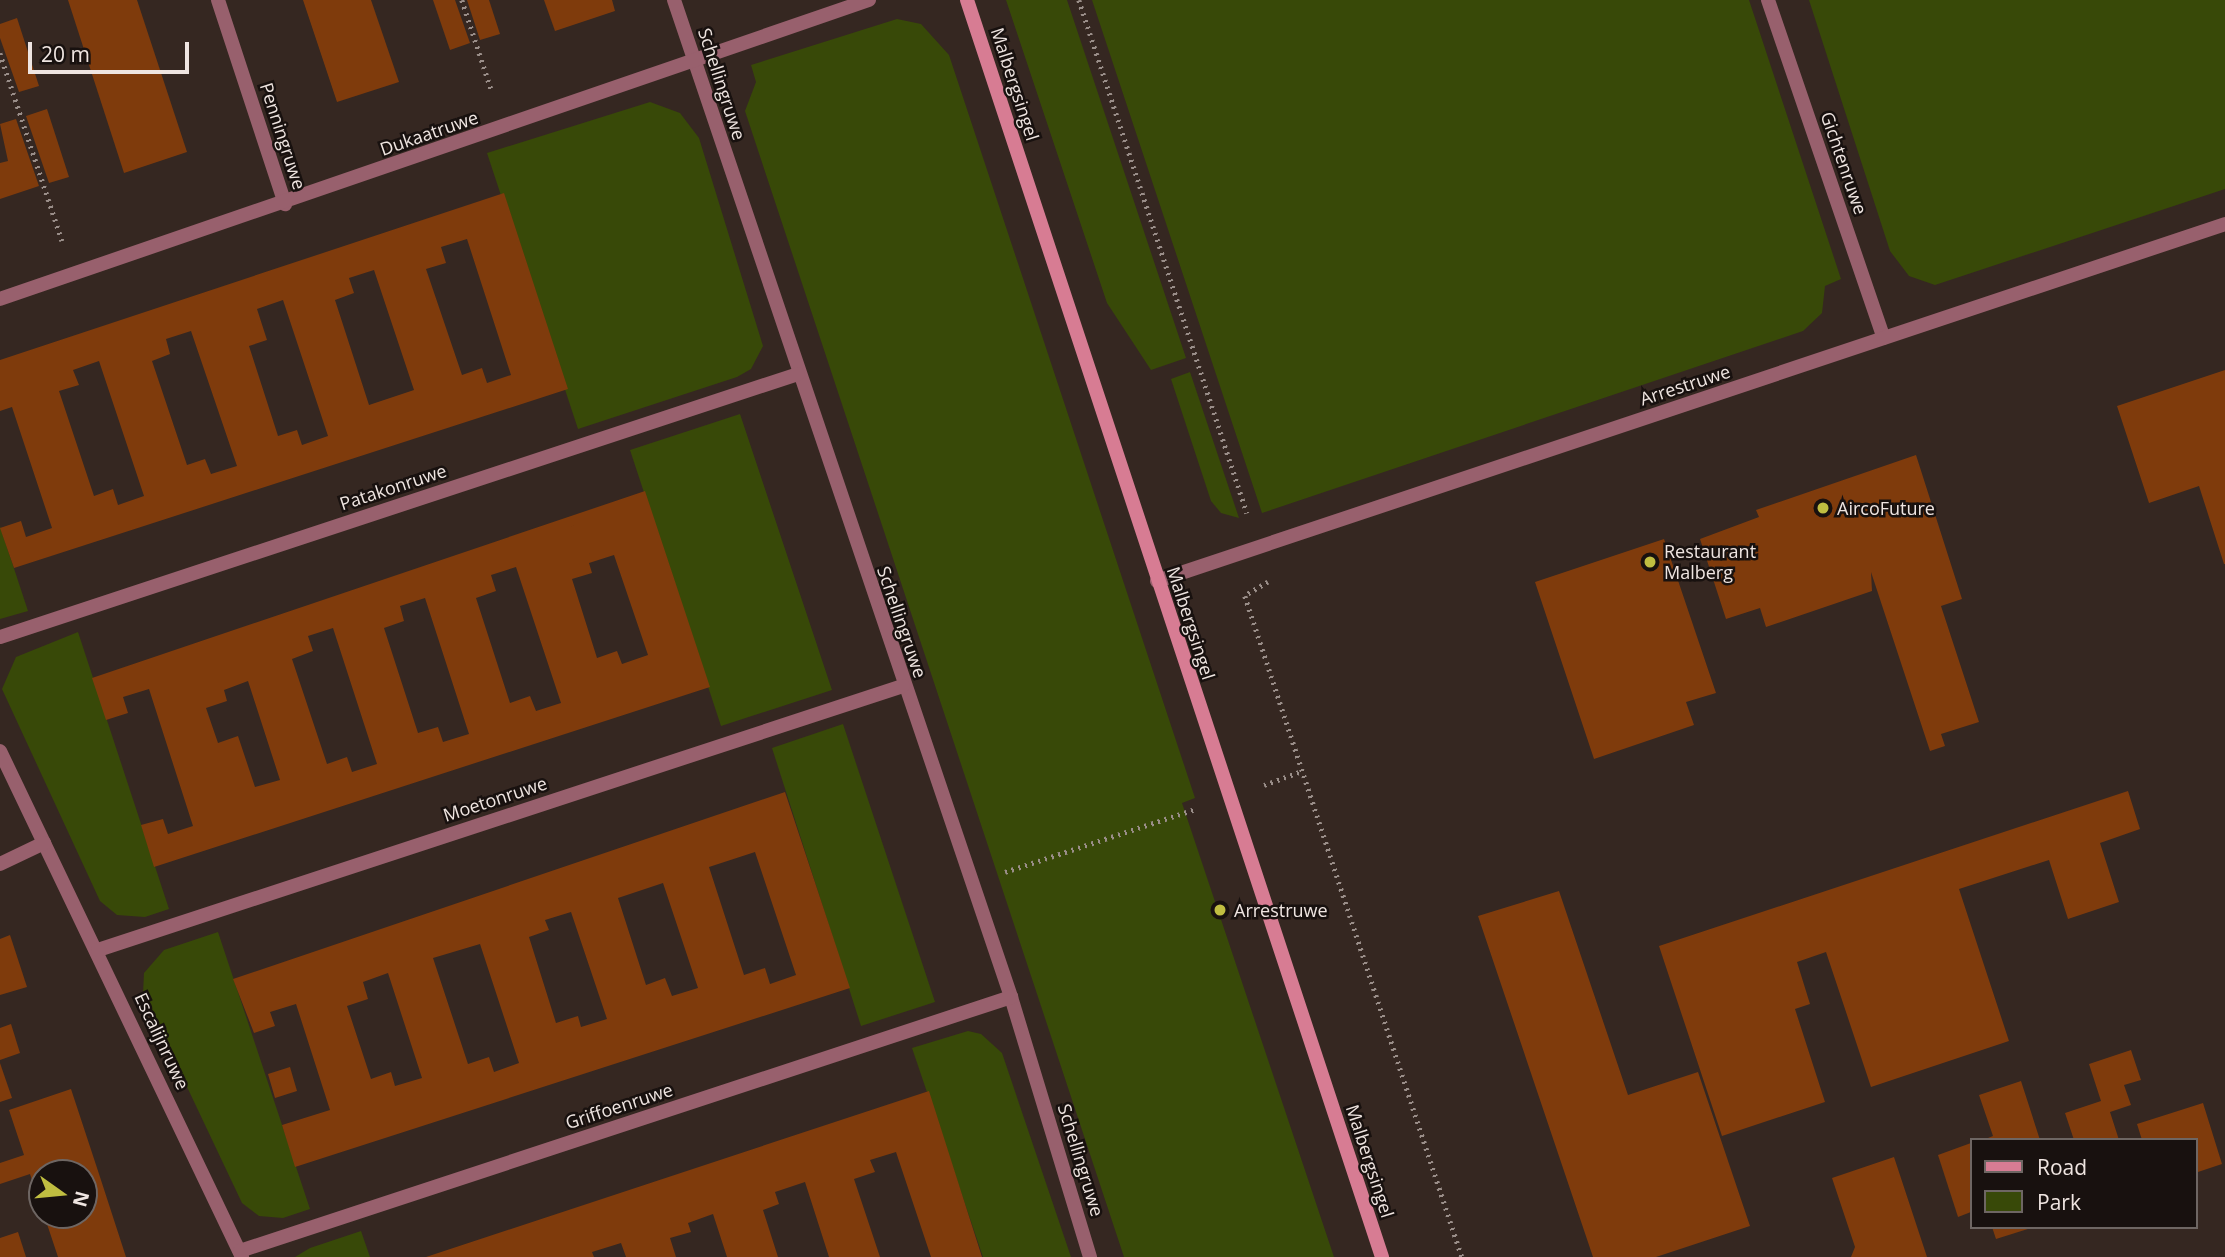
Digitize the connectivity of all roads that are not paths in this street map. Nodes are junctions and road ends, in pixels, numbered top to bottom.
1 (218, 0) edge
2 (674, 0) edge
3 (869, 0) edge
4 (967, 0) edge
5 (1768, 0) edge
6 (694, 60) junction
7 (285, 204) junction
8 (2225, 224) edge
9 (0, 299) edge
10 (1884, 338) junction
11 (798, 374) junction
12 (1157, 581) junction
13 (0, 637) edge
14 (903, 686) junction
15 (0, 751) edge
16 (44, 844) junction
17 (0, 864) edge
18 (98, 950) junction
19 (1011, 997) junction
20 (241, 1254) edge
21 (1090, 1257) edge
22 (1382, 1257) edge

1 - 7 street, Penningruwe
2 - 6 street, Schellingruwe
3 - 6 street, Dukaatruwe
4 - 12 street, Malbergsingel
5 - 10 street, Gichtenruwe
6 - 7 street, Dukaatruwe
6 - 11 street, Schellingruwe
7 - 9 street, Dukaatruwe
8 - 10 street, Arrestruwe
10 - 12 street, Arrestruwe
11 - 13 street, Patakonruwe
11 - 14 street, Schellingruwe
12 - 22 street, Malbergsingel
14 - 18 street, Moetonruwe
14 - 19 street, Schellingruwe
15 - 16 street, Escalijnruwe
16 - 17 street
16 - 18 street, Escalijnruwe
18 - 20 street, Escalijnruwe
19 - 20 street, Griffoenruwe
19 - 21 street, Schellingruwe

